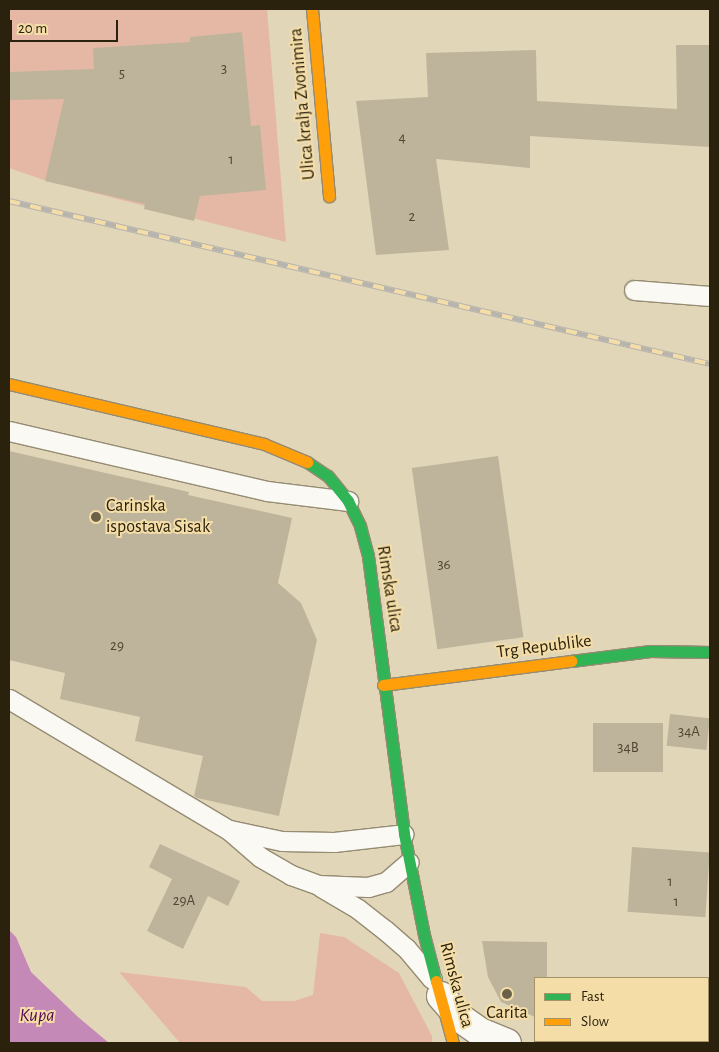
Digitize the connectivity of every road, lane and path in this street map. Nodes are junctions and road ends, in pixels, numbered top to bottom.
1 (312, 9) edge
2 (329, 196) dead end
3 (634, 290) dead end
4 (710, 296) edge
5 (9, 384) edge
6 (9, 431) edge
7 (348, 501) junction
8 (710, 652) edge
9 (383, 685) junction
10 (9, 699) edge
11 (229, 830) junction
12 (404, 834) junction
13 (409, 862) junction
14 (318, 885) junction
15 (439, 991) junction
16 (453, 1043) edge
17 (507, 1043) edge

1 - 2 street, Ulica kralja Zvonimira
3 - 4 lane
5 - 7 street, Rimska ulica
6 - 7 lane
7 - 9 street, Rimska ulica
8 - 9 street, Trg Republike
9 - 12 street, Rimska ulica
10 - 11 lane
11 - 12 lane
11 - 14 lane
12 - 13 street, Rimska ulica
13 - 14 lane
13 - 15 street, Rimska ulica
14 - 15 lane
15 - 16 street, Rimska ulica
15 - 17 street

